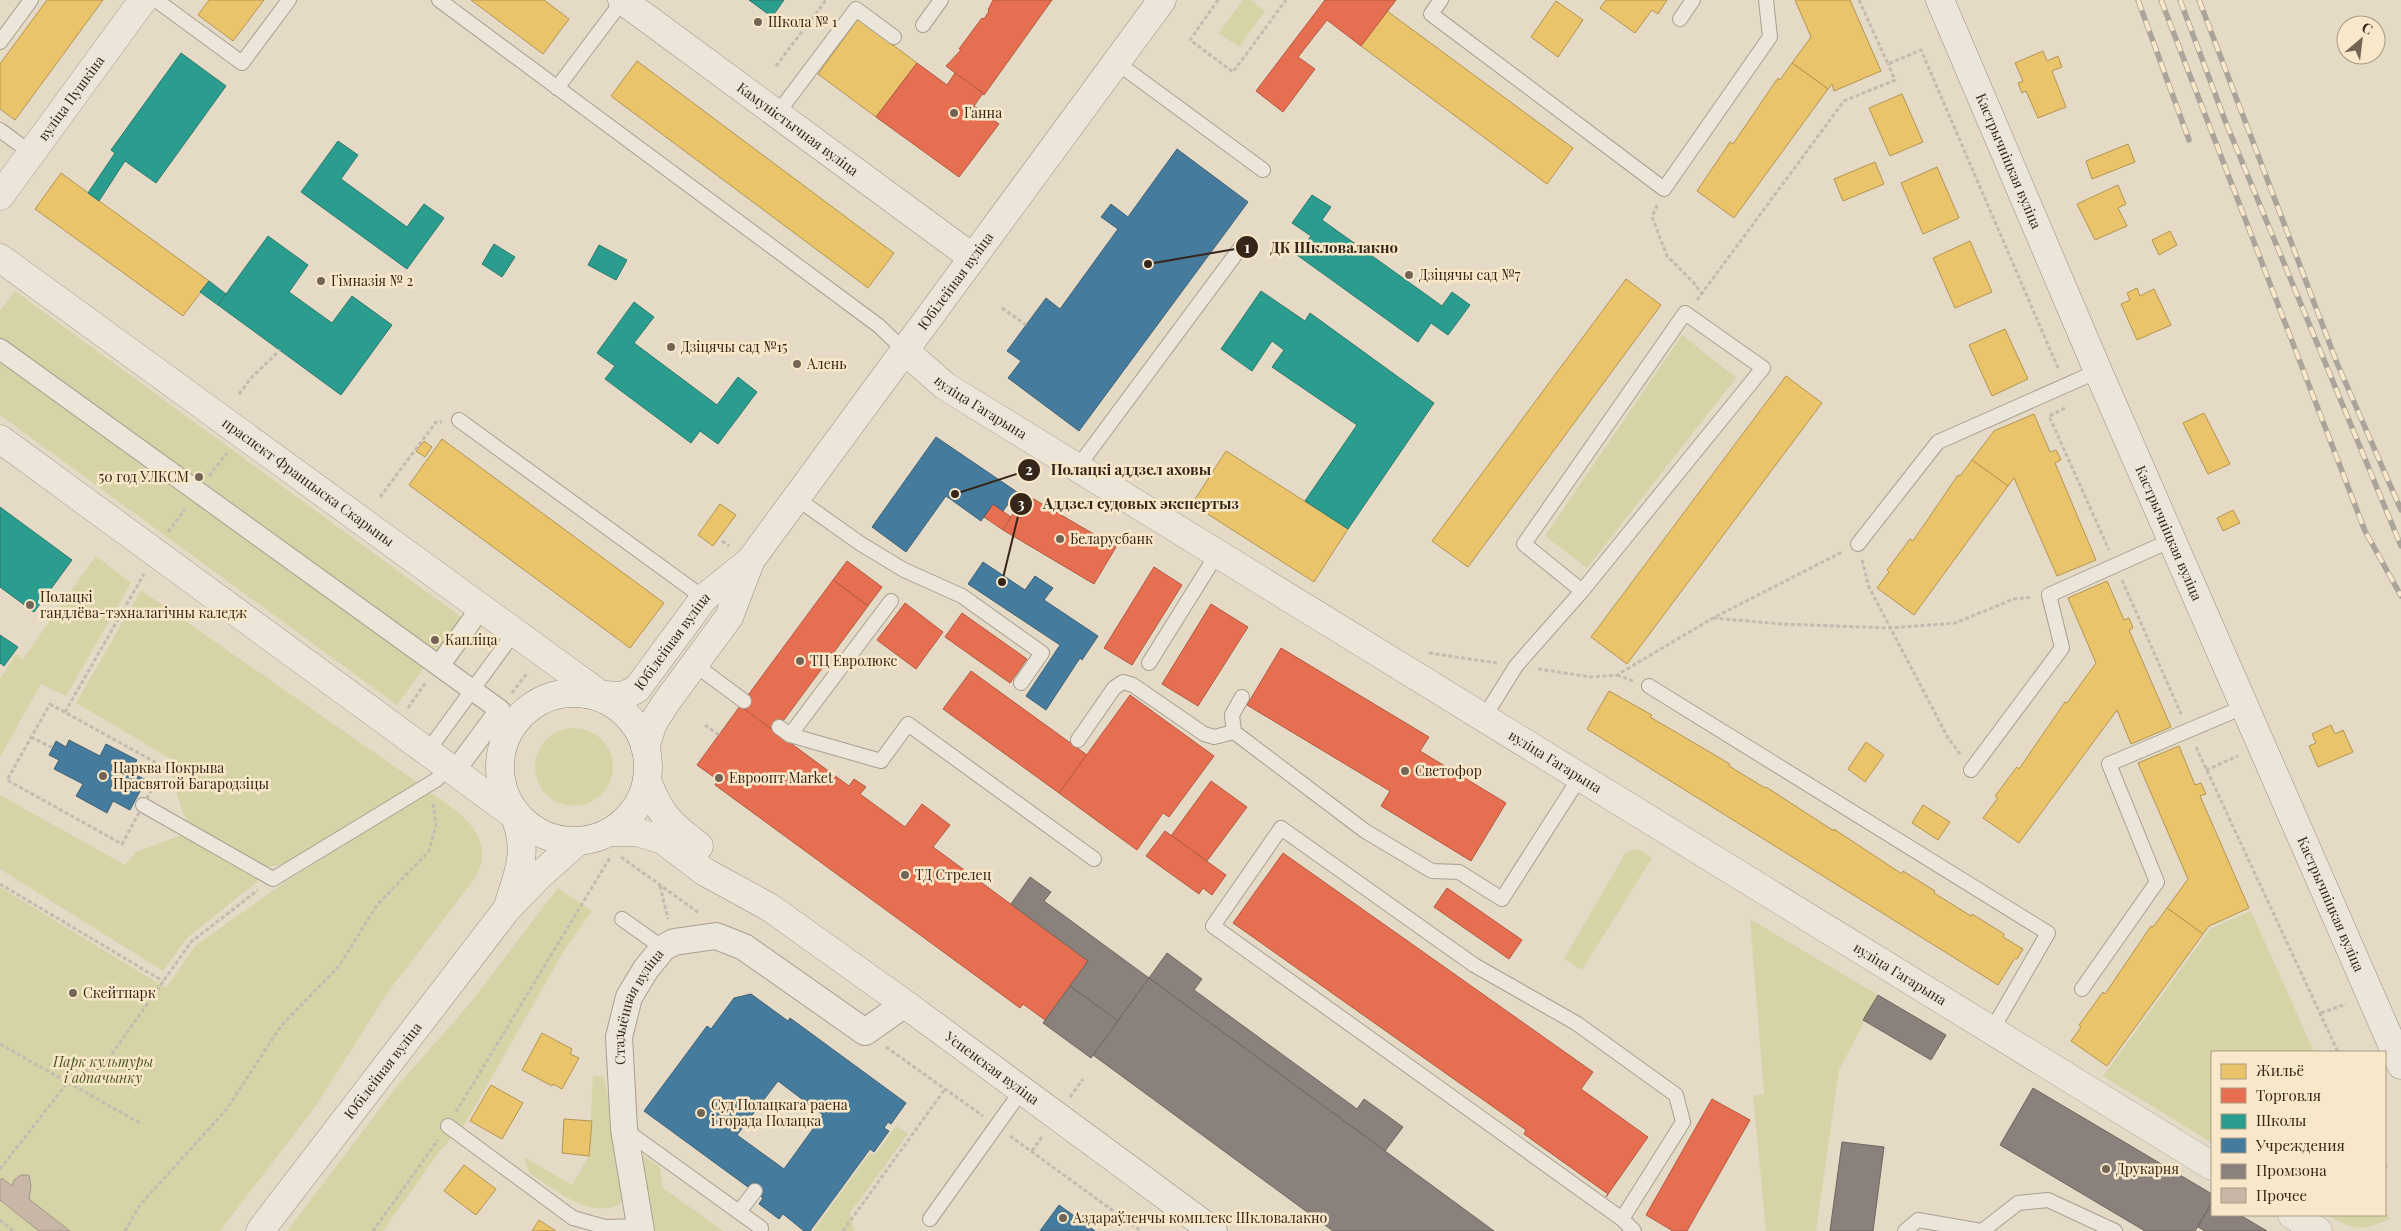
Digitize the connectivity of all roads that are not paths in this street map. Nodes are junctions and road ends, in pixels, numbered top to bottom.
1 (31, 0) edge
2 (143, 0) edge
3 (156, 0) edge
4 (289, 0) edge
5 (439, 0) edge
6 (622, 0) edge
7 (941, 0) edge
8 (1162, 0) edge
9 (1441, 0) edge
10 (1693, 0) edge
11 (1766, 0) edge
12 (1940, 0) edge
13 (1680, 19) dead end
14 (923, 25) dead end
15 (894, 37) dead end
16 (0, 42) edge
17 (1116, 62) junction
18 (557, 88) junction
19 (777, 114) junction
20 (0, 130) edge
21 (31, 153) junction
22 (1263, 170) dead end
23 (0, 196) edge
24 (1244, 243) dead end
25 (0, 258) edge
26 (973, 258) junction
27 (0, 349) edge
28 (904, 350) junction
29 (2098, 371) junction
30 (459, 420) road end
31 (0, 439) edge
32 (1077, 468) junction
33 (796, 498) junction
34 (2172, 540) junction
35 (1858, 544) road end
36 (1217, 554) junction
37 (750, 561) junction
38 (1582, 591) junction
39 (704, 598) junction
40 (891, 601) dead end
41 (480, 609) junction
42 (514, 634) junction
43 (1149, 663) dead end
44 (694, 664) junction
45 (439, 666) junction
46 (1020, 683) dead end
47 (1649, 686) dead end
48 (472, 690) junction
49 (1242, 697) dead end
50 (601, 699) junction
51 (744, 701) dead end
52 (2246, 706) junction
53 (1483, 719) junction
54 (1234, 732) junction
55 (1078, 740) dead end
56 (645, 747) junction
57 (440, 769) junction
58 (1971, 770) road end
59 (1580, 777) junction
60 (647, 780) junction
61 (143, 805) road end
62 (518, 816) junction
63 (610, 832) junction
64 (578, 841) junction
65 (1094, 859) dead end
66 (770, 908) junction
67 (507, 909) junction
68 (622, 919) dead end
69 (669, 945) junction
70 (2082, 989) dead end
71 (905, 1004) junction
72 (1992, 1030) junction
73 (2401, 1065) edge
74 (1022, 1090) junction
75 (448, 1126) road end
76 (624, 1129) junction
77 (2211, 1165) edge
78 (755, 1191) dead end
79 (739, 1212) junction
80 (2294, 1216) edge
81 (930, 1219) dead end
82 (1622, 1219) junction
83 (640, 1228) edge
84 (761, 1228) dead end
85 (260, 1231) edge
86 (1213, 1231) edge
87 (1634, 1231) edge
88 (1905, 1231) edge
89 (1982, 1231) edge
90 (2115, 1231) edge
91 (2318, 1231) edge

1 - 16 lane
2 - 21 main road, вуліца Пушкіна
3 - 4 lane
5 - 18 lane
6 - 18 lane
6 - 19 main road, Камуністычная вуліца
7 - 14 lane
8 - 17 main road, Юбілейная вуліца
9 - 11 lane
10 - 13 lane
12 - 29 main road, Кастрычніцкая вуліца
15 - 19 lane
17 - 22 lane
17 - 26 main road, Юбілейная вуліца
18 - 28 lane
19 - 26 main road, Камуністычная вуліца
20 - 21 lane
21 - 23 main road, вуліца Пушкіна
24 - 32 lane
25 - 41 main road, праспект Францыска Скарыны
26 - 28 main road, Юбілейная вуліца
27 - 45 street
28 - 32 main road, вуліца Гагарына
28 - 33 main road, Юбілейная вуліца
29 - 34 main road, Кастрычніцкая вуліца
29 - 35 lane
30 - 39 lane
31 - 57 main road
32 - 36 main road, вуліца Гагарына
33 - 37 main road, Юбілейная вуліца
33 - 46 lane
34 - 52 main road, Кастрычніцкая вуліца
34 - 58 lane
36 - 43 lane
36 - 53 main road, вуліца Гагарына
37 - 39 main road, Юбілейная вуліца
37 - 44 main road, Юбілейная вуліца
38 - 38 lane
38 - 53 lane
39 - 50 main road, Юбілейная вуліца
40 - 65 lane
41 - 42 main road, праспект Францыска Скарыны
41 - 45 street
42 - 48 lane
42 - 50 main road, праспект Францыска Скарыны
44 - 51 lane
44 - 56 main road, Юбілейная вуліца
45 - 48 street
47 - 72 lane
48 - 57 lane
48 - 57 street
49 - 54 lane
50 - 56 main road
50 - 62 main road
52 - 70 lane
52 - 73 main road, Кастрычніцкая вуліца
53 - 59 main road, вуліца Гагарына
54 - 55 lane
54 - 59 lane
56 - 60 main road
57 - 61 lane
57 - 62 main road
59 - 72 main road, вуліца Гагарына
60 - 63 main road
60 - 66 main road, Успенская вуліца
62 - 64 main road
62 - 67 main road, Юбілейная вуліца
63 - 64 main road
63 - 66 main road, Успенская вуліца
64 - 67 main road, Юбілейная вуліца
66 - 71 main road, Успенская вуліца
67 - 85 main road, Юбілейная вуліца
68 - 69 lane
69 - 71 street, Стадыённая вуліца
69 - 76 street, Стадыённая вуліца
71 - 74 main road, Успенская вуліца
72 - 77 main road, вуліца Гагарына
74 - 81 lane
74 - 86 main road, Успенская вуліца
75 - 83 lane
76 - 79 lane
76 - 83 street, Стадыённая вуліца
78 - 79 lane
79 - 84 lane
80 - 91 main road
82 - 82 lane
82 - 87 lane
88 - 89 lane
89 - 90 lane

